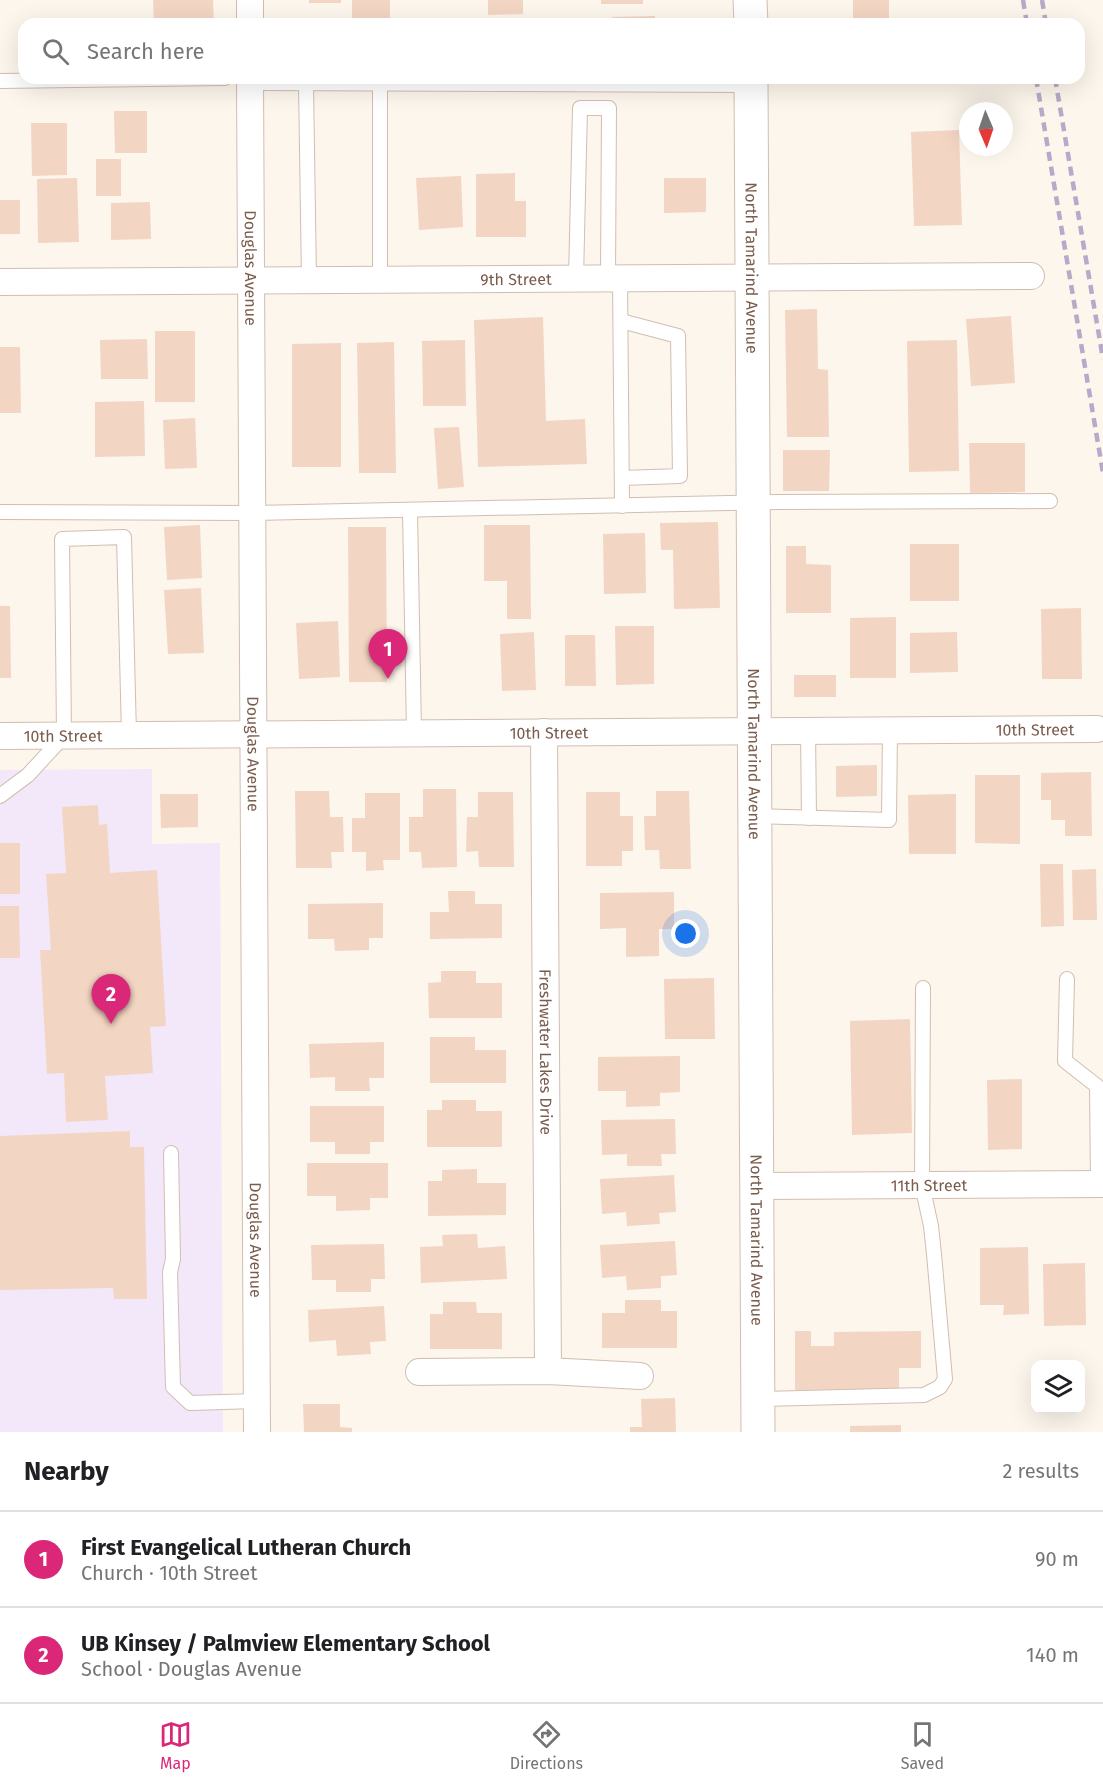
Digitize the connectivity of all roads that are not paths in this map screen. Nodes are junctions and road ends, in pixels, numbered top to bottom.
1 (249, 0) edge
2 (750, 0) edge
3 (250, 18) edge
4 (751, 18) edge
5 (0, 81) edge
6 (18, 81) edge
7 (250, 84) edge
8 (306, 84) edge
9 (380, 84) edge
10 (751, 84) edge
11 (1031, 276) dead end
12 (614, 278) junction
13 (752, 278) junction
14 (576, 279) junction
15 (380, 280) junction
16 (251, 281) junction
17 (309, 281) junction
18 (0, 282) edge
19 (621, 321) junction
20 (622, 477) junction
21 (1050, 501) dead end
22 (753, 503) junction
23 (622, 506) junction
24 (410, 510) junction
25 (0, 512) edge
26 (252, 513) junction
27 (1096, 729) dead end
28 (808, 730) junction
29 (890, 730) junction
30 (754, 731) junction
31 (544, 732) junction
32 (414, 733) junction
33 (253, 734) junction
34 (129, 735) junction
35 (0, 736) edge
36 (64, 736) junction
37 (0, 796) edge
38 (755, 816) junction
39 (809, 818) junction
40 (1067, 979) dead end
41 (923, 988) dead end
42 (171, 1153) dead end
43 (1100, 1184) edge
44 (922, 1185) junction
45 (756, 1186) junction
46 (548, 1371) junction
47 (419, 1372) dead end
48 (640, 1376) dead end
49 (758, 1399) junction
50 (256, 1401) junction
51 (257, 1432) edge
52 (758, 1432) edge

1 - 3 street
2 - 4 street
5 - 6 lane
7 - 16 street, Douglas Avenue
8 - 17 lane
9 - 15 lane
10 - 13 street, North Tamarind Avenue
11 - 13 street, 9th Street
12 - 13 street, 9th Street
12 - 14 street, 9th Street
12 - 14 lane
12 - 19 lane
13 - 22 street, North Tamarind Avenue
14 - 15 street, 9th Street
15 - 17 street, 9th Street
16 - 17 street, 9th Street
16 - 18 street, 9th Street
16 - 26 street, Douglas Avenue
19 - 20 lane
19 - 20 lane
20 - 23 lane
21 - 22 lane
22 - 23 lane
22 - 30 street, North Tamarind Avenue
23 - 24 lane
24 - 26 lane
24 - 32 lane
25 - 26 lane
26 - 33 street, Douglas Avenue
27 - 29 street, 10th Street
28 - 29 street, 10th Street
28 - 30 street, 10th Street
28 - 39 lane
29 - 39 lane
30 - 31 street, 10th Street
30 - 38 street, North Tamarind Avenue
31 - 32 street, 10th Street
31 - 46 street, Freshwater Lakes Drive
32 - 33 street, 10th Street
33 - 34 street, 10th Street
33 - 50 street, Douglas Avenue
34 - 36 street, 10th Street
34 - 36 lane
35 - 36 street, 10th Street
36 - 37 lane
38 - 39 lane
38 - 45 street, North Tamarind Avenue
40 - 43 lane
41 - 44 lane
42 - 50 lane
43 - 44 street, 11th Street
44 - 45 street, 11th Street
44 - 49 lane
45 - 49 street, North Tamarind Avenue
46 - 47 street
46 - 48 street
49 - 52 street, North Tamarind Avenue
50 - 51 street, Douglas Avenue

